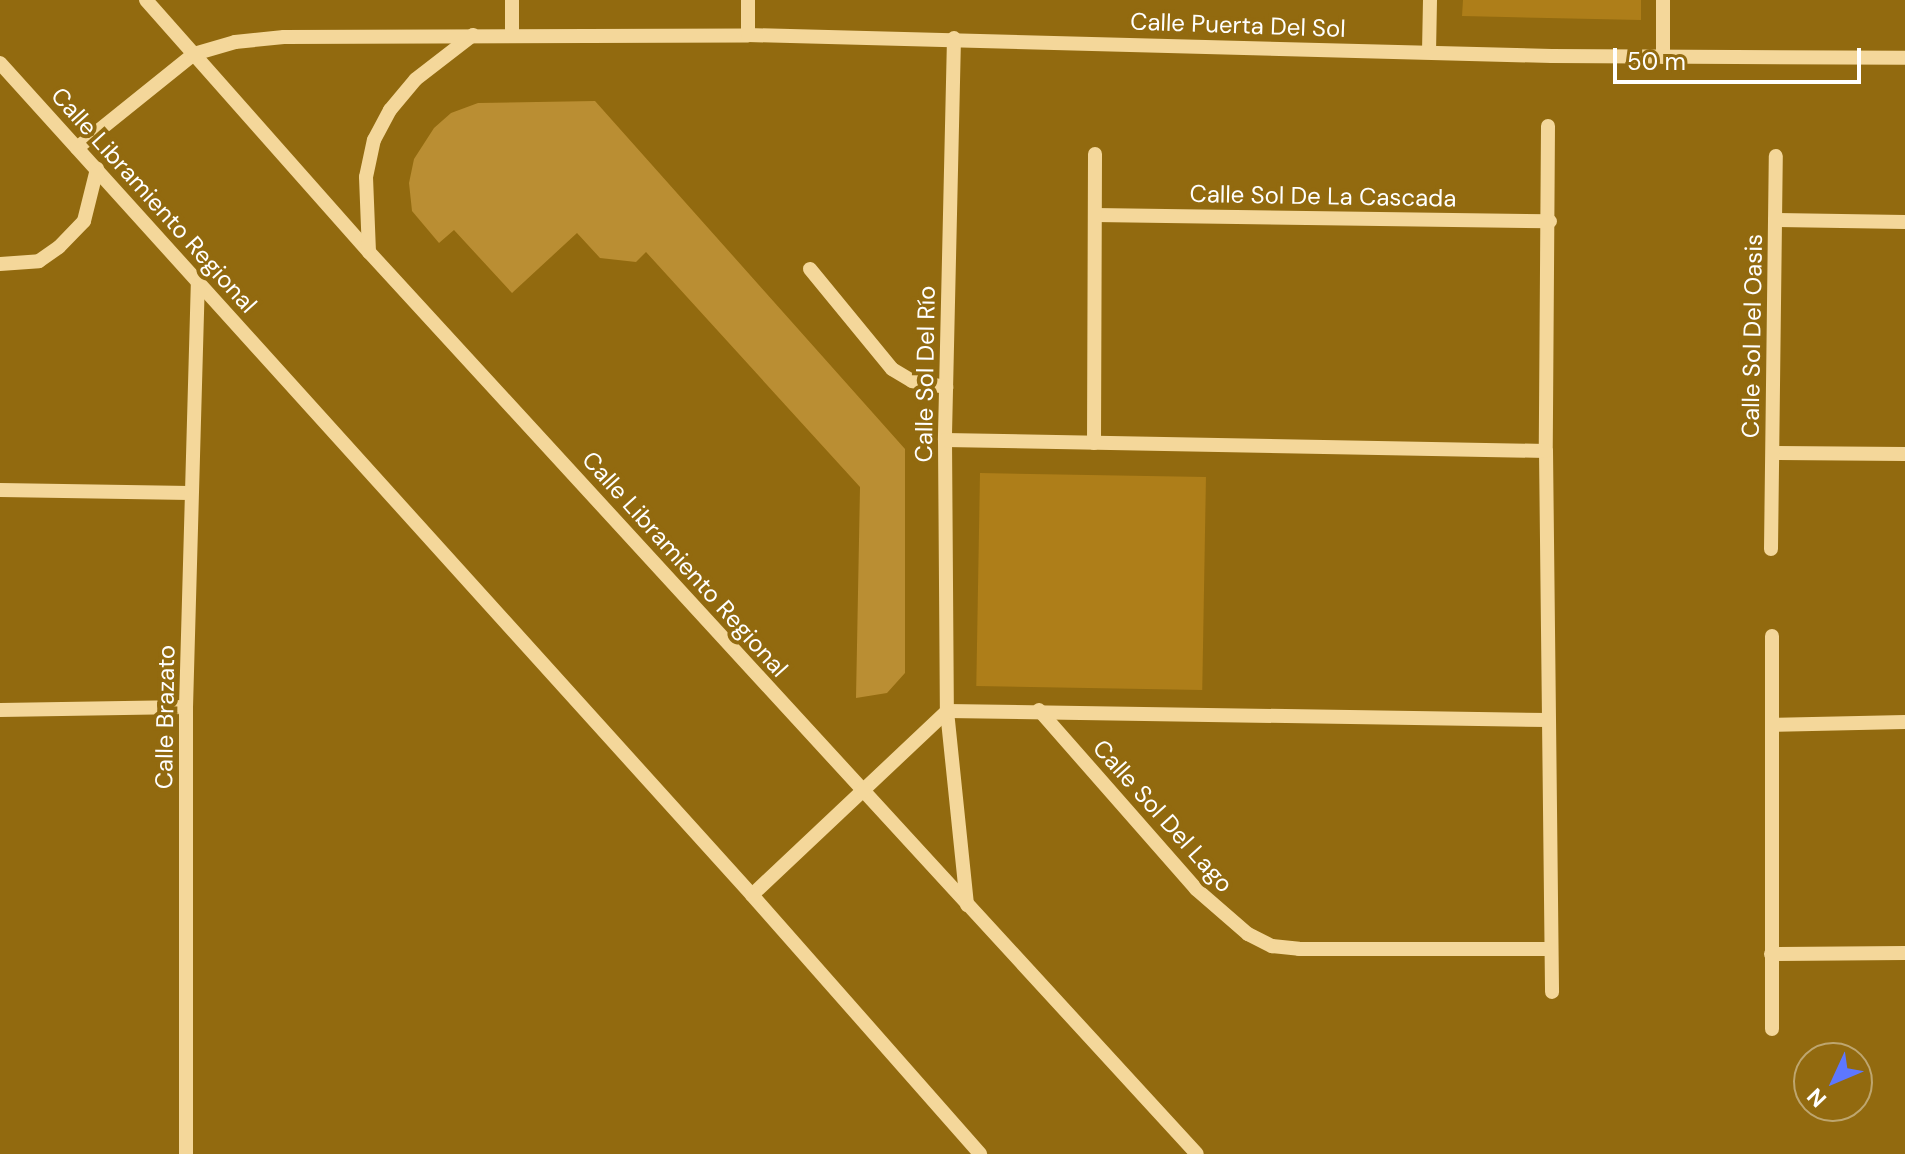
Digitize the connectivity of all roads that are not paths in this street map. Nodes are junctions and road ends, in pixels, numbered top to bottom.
1 (146, 0) edge
2 (512, 0) edge
3 (748, 0) edge
4 (1430, 0) edge
5 (1663, 0) edge
6 (474, 34) junction
7 (512, 35) junction
8 (748, 35) junction
9 (954, 38) junction
10 (1429, 52) junction
11 (194, 54) junction
12 (1663, 57) junction
13 (1905, 58) edge
14 (0, 63) edge
15 (1548, 126) dead end
16 (77, 148) junction
17 (1095, 154) dead end
18 (1776, 156) dead end
19 (97, 169) junction
20 (1095, 215) junction
21 (1775, 220) junction
22 (1550, 221) junction
23 (1905, 222) edge
24 (369, 252) junction
25 (0, 264) edge
26 (810, 269) dead end
27 (198, 281) junction
28 (946, 387) junction
29 (945, 440) junction
30 (1094, 443) junction
31 (1546, 451) junction
32 (1773, 453) junction
33 (1905, 454) edge
34 (0, 490) edge
35 (190, 493) junction
36 (1771, 549) dead end
37 (1772, 636) dead end
38 (186, 707) junction
39 (0, 710) edge
40 (1039, 710) junction
41 (947, 711) junction
42 (1548, 720) junction
43 (1905, 722) edge
44 (1772, 725) junction
45 (861, 789) junction
46 (752, 895) junction
47 (967, 905) junction
48 (1550, 949) junction
49 (1905, 953) edge
50 (1771, 954) junction
51 (1552, 992) dead end
52 (1772, 1029) dead end
53 (186, 1154) edge
54 (980, 1154) edge
55 (1197, 1154) edge

1 - 11 street, Calle Libramiento Regional
2 - 7 street
3 - 8 street
4 - 10 street
5 - 12 street
6 - 7 street, Calle Puerta Del Sol
6 - 11 street, Calle Puerta Del Sol
6 - 24 street
7 - 8 street, Calle Puerta Del Sol
8 - 9 street, Calle Puerta Del Sol
9 - 10 street, Calle Puerta Del Sol
9 - 28 street, Calle Sol Del Río
10 - 12 street, Calle Puerta Del Sol
11 - 16 street, Calle Puerta Del Sol
11 - 24 street, Calle Libramiento Regional
12 - 13 street, Calle Puerta Del Sol
14 - 16 street, Calle Libramiento Regional
15 - 22 street
16 - 19 street, Calle Libramiento Regional
17 - 20 street
18 - 21 street, Calle Sol Del Oasis
19 - 25 street
19 - 27 street, Calle Libramiento Regional
20 - 22 street, Calle Sol De La Cascada
20 - 30 street
21 - 23 street, Calle Sol Del Oasis
21 - 32 street, Calle Sol Del Oasis
22 - 31 street
24 - 45 street, Calle Libramiento Regional
26 - 28 street
27 - 35 street, Calle Brazato
27 - 46 street, Calle Libramiento Regional
28 - 29 street, Calle Sol Del Río
29 - 30 street
29 - 41 street, Calle Sol Del Río
30 - 31 street
31 - 42 street
32 - 33 street, Calle Sol Del Oasis
32 - 36 street, Calle Sol Del Oasis
34 - 35 street
35 - 38 street, Calle Brazato
37 - 44 street
38 - 39 street
38 - 53 street, Calle Brazato
40 - 41 street, Calle Sol Del Lago
40 - 42 street, Calle Sol Del Lago
40 - 48 street, Calle Sol Del Lago
41 - 45 street
41 - 47 street, Calle Sol Del Río
42 - 48 street
43 - 44 street
44 - 50 street
45 - 46 street
45 - 47 street, Calle Libramiento Regional
46 - 54 street, Calle Libramiento Regional
47 - 55 street, Calle Libramiento Regional
48 - 51 street
49 - 50 street
50 - 52 street

